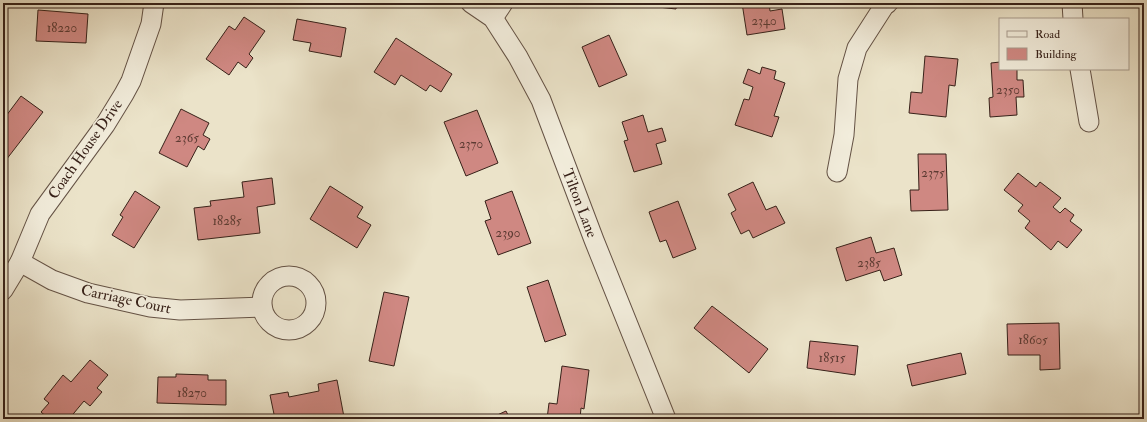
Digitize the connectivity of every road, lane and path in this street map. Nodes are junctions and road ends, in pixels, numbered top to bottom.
1 (154, 3) edge
2 (471, 3) edge
3 (503, 3) edge
4 (1072, 3) edge
5 (885, 4) edge
6 (493, 18) junction
7 (1073, 18) edge
8 (1080, 70) edge
9 (1088, 122) dead end
10 (837, 172) dead end
11 (20, 262) junction
12 (3, 290) edge
13 (262, 307) dead end
14 (666, 419) edge

1 - 11 street, Coach House Drive
2 - 6 street, Tilton Lane
3 - 6 street
4 - 7 street
5 - 10 street
6 - 14 street, Tilton Lane
8 - 9 street
11 - 12 street, Coach House Drive
11 - 13 street, Carriage Court

